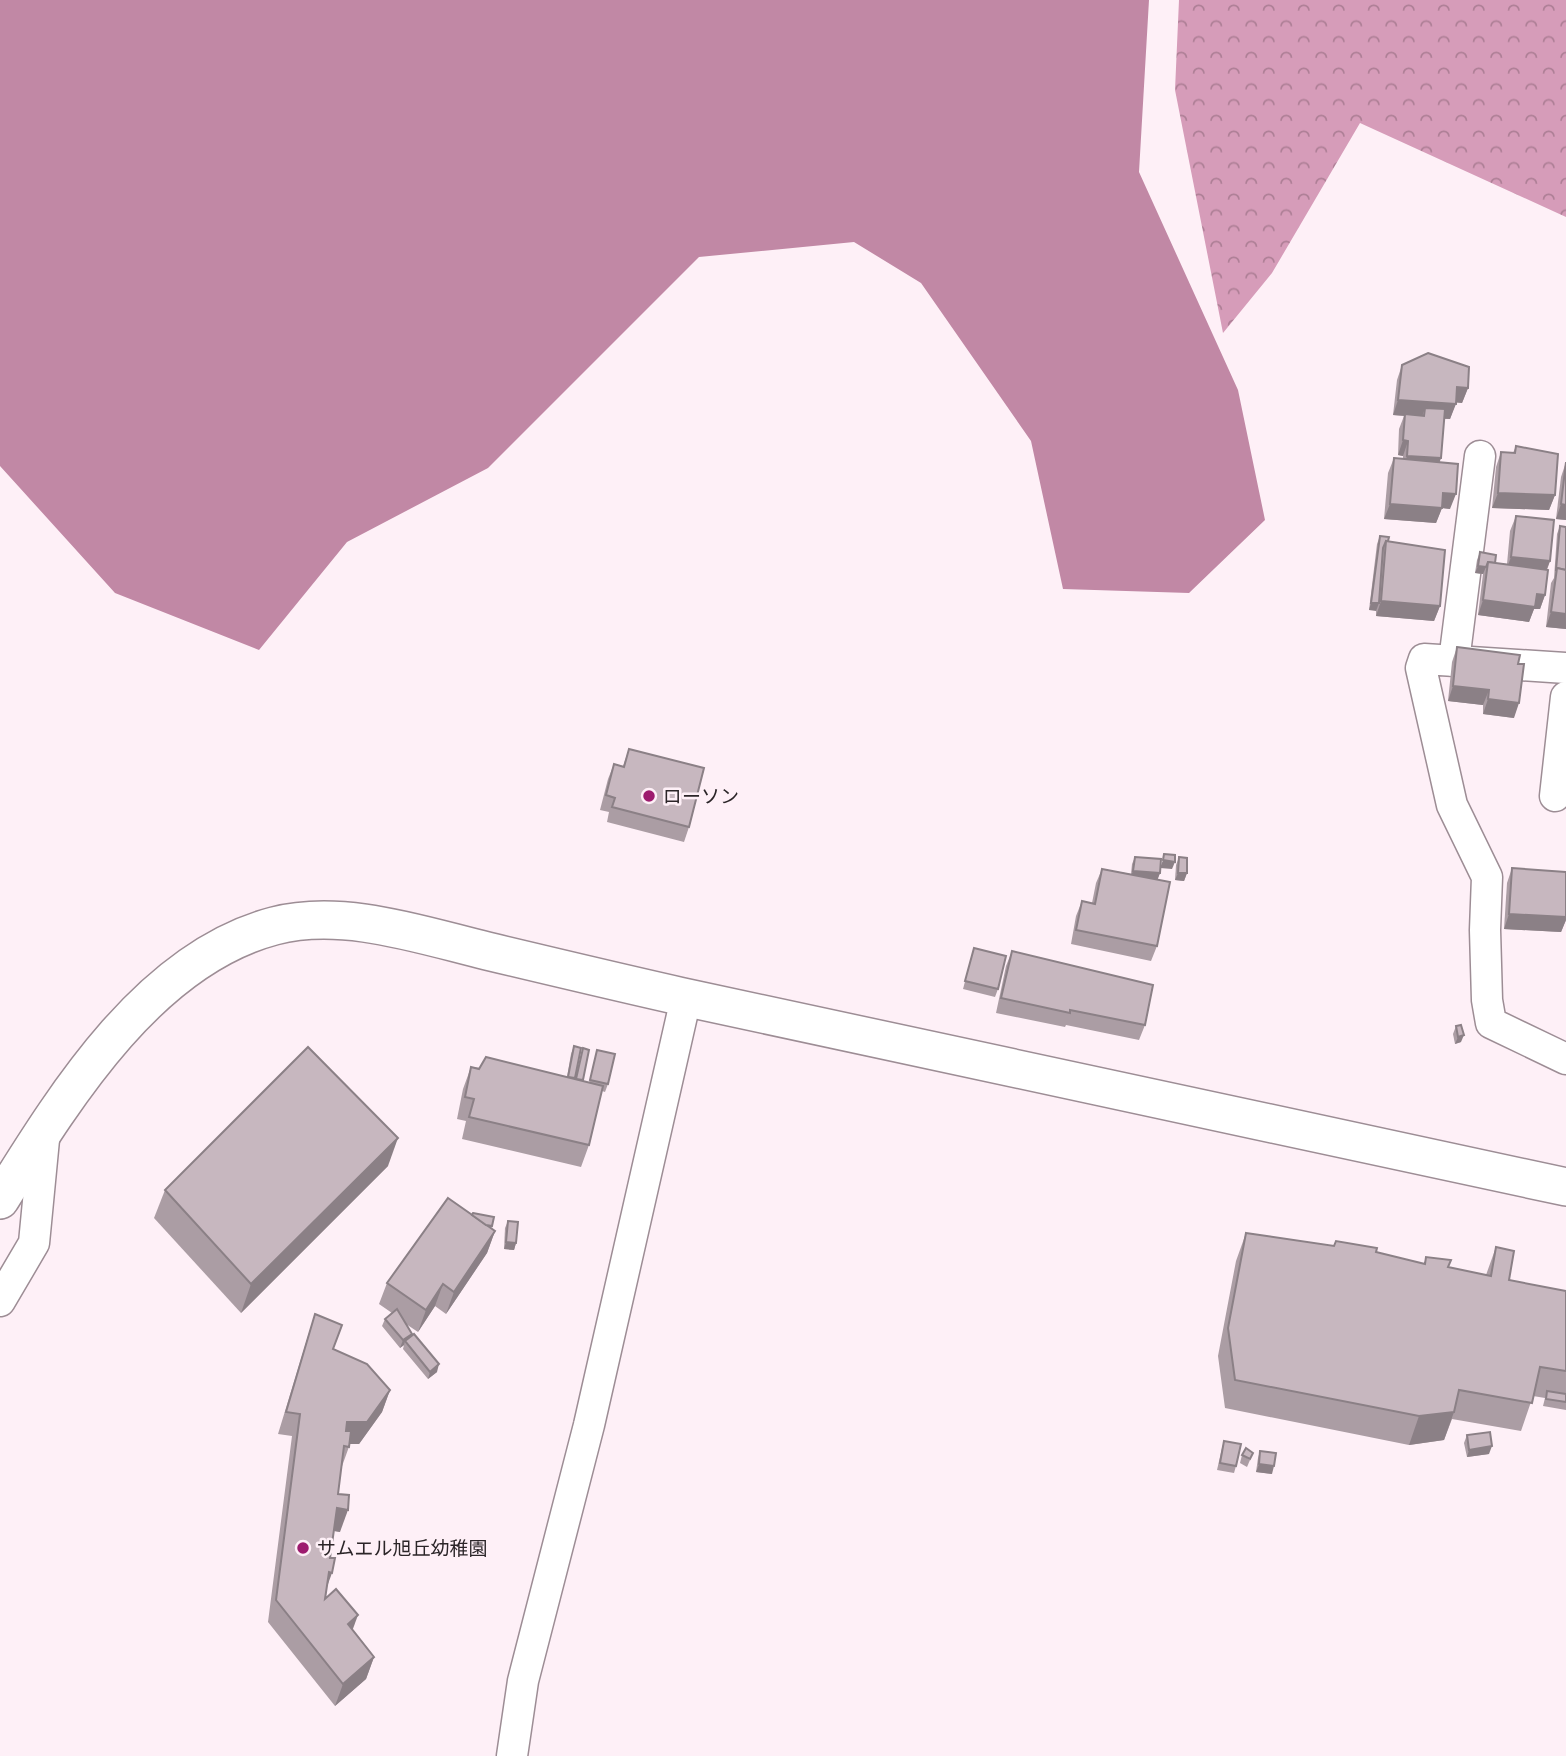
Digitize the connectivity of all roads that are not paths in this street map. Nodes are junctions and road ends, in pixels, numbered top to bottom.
1 (1480, 456) dead end
2 (1454, 660) junction
3 (1566, 668) edge
4 (1566, 697) edge
5 (1555, 796) dead end
6 (686, 998) junction
7 (1566, 1059) edge
8 (45, 1128) junction
9 (1566, 1187) edge
10 (0, 1200) edge
11 (0, 1301) edge
12 (512, 1756) edge

1 - 2 street
2 - 3 street
2 - 7 street
4 - 5 street
6 - 8 street
6 - 9 street
6 - 12 street
8 - 10 street
8 - 11 street

